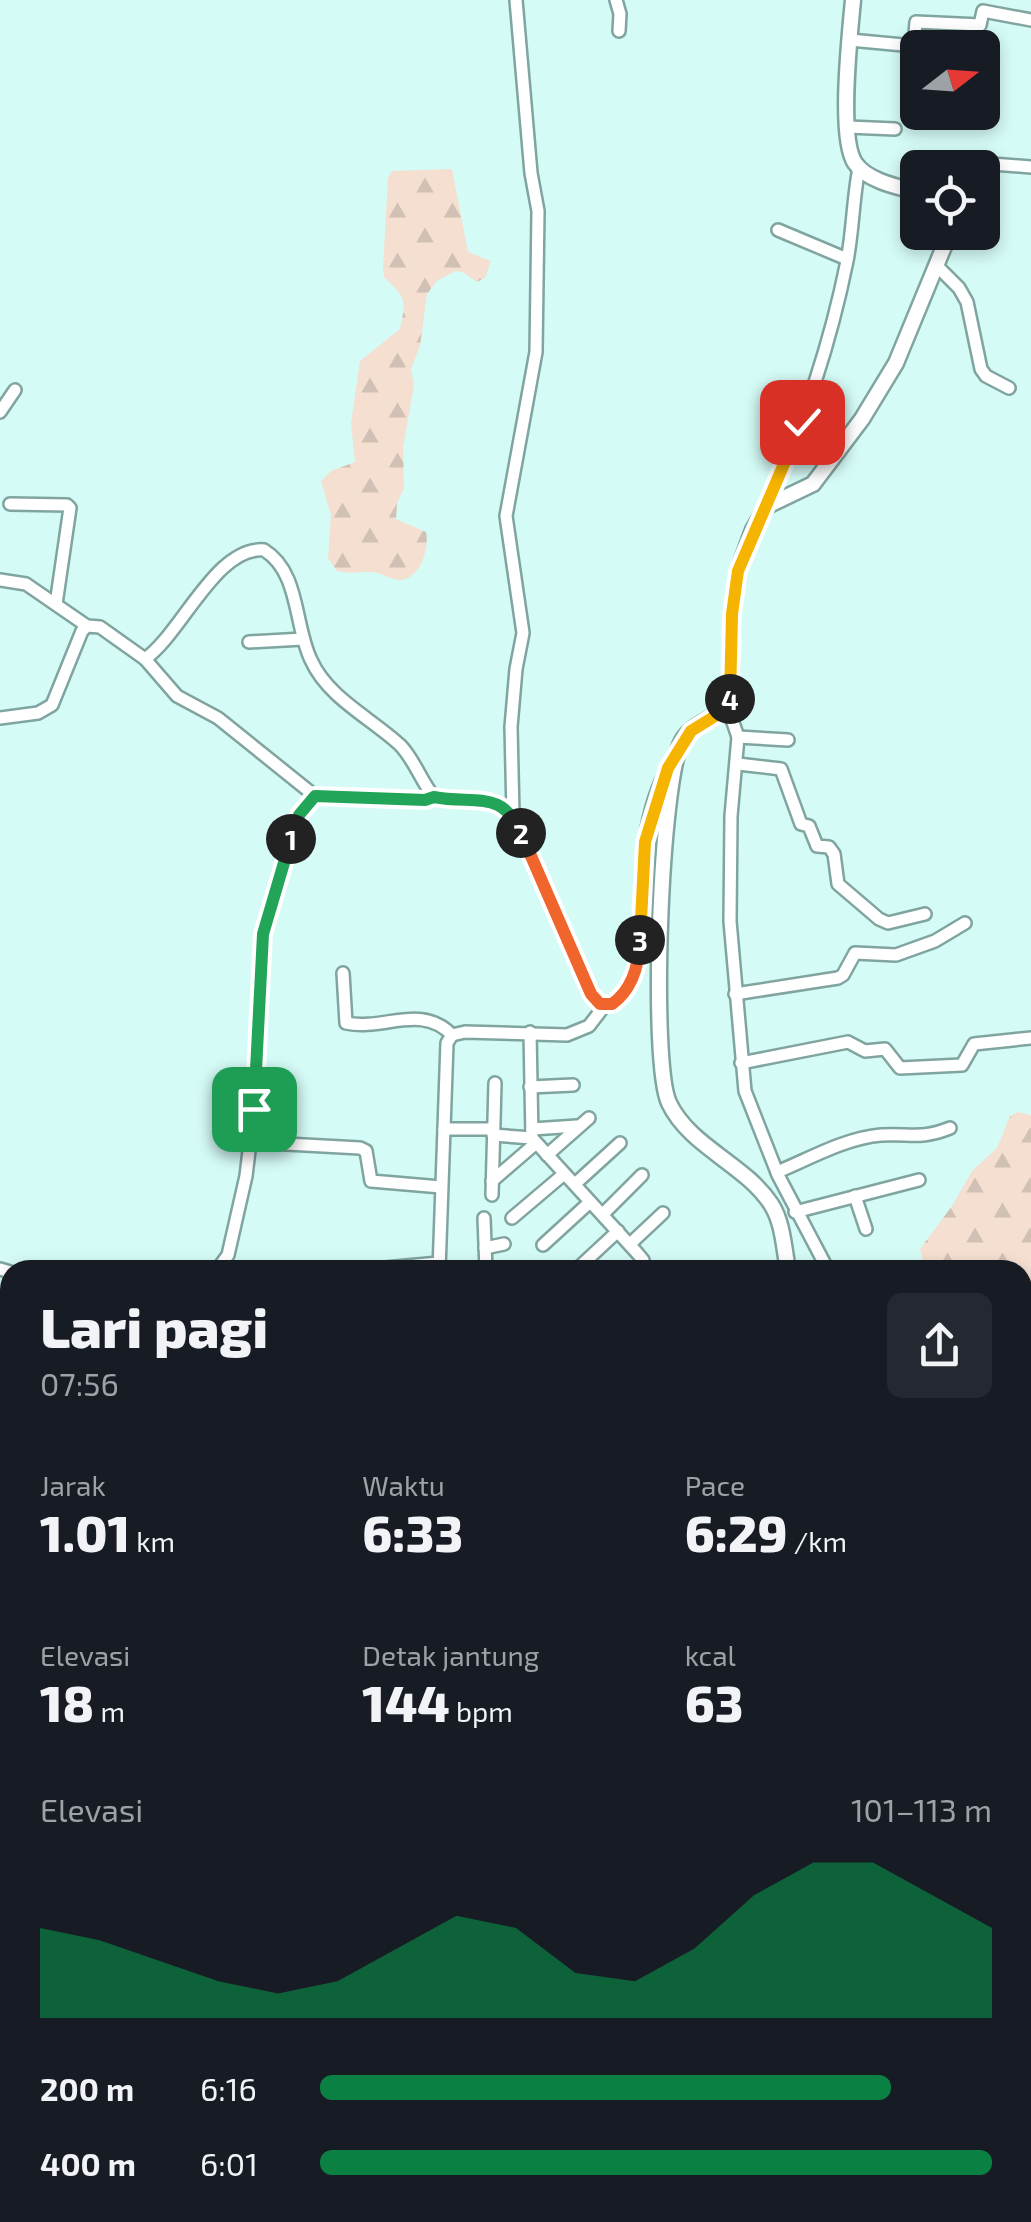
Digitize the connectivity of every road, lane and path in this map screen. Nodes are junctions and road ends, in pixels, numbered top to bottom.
1 (516, 0) edge
2 (616, 0) edge
3 (853, 0) edge
4 (990, 0) edge
5 (996, 13) junction
6 (1031, 20) edge
7 (620, 31) dead end
8 (850, 40) junction
9 (848, 127) junction
10 (895, 129) dead end
11 (1000, 165) edge
12 (1031, 167) edge
13 (859, 168) junction
14 (900, 188) edge
15 (778, 230) dead end
16 (944, 250) edge
17 (847, 260) junction
18 (938, 267) junction
19 (1009, 388) dead end
20 (15, 390) dead end
21 (0, 412) edge
22 (10, 504) dead end
23 (766, 506) junction
24 (0, 580) edge
25 (56, 604) junction
26 (87, 626) junction
27 (303, 639) junction
28 (249, 642) dead end
29 (145, 659) junction
30 (728, 708) junction
31 (0, 718) edge
32 (738, 737) junction
33 (788, 740) dead end
34 (676, 756) junction
35 (738, 764) junction
36 (315, 796) junction
37 (434, 797) junction
38 (514, 814) junction
39 (925, 914) dead end
40 (965, 923) dead end
41 (343, 973) dead end
42 (735, 994) junction
43 (606, 1006) junction
44 (530, 1032) junction
45 (452, 1035) junction
46 (1031, 1038) edge
47 (741, 1063) junction
48 (496, 1082) dead end
49 (573, 1085) dead end
50 (530, 1086) junction
51 (590, 1118) dead end
52 (578, 1126) junction
53 (950, 1128) dead end
54 (444, 1129) junction
55 (493, 1132) junction
56 (533, 1137) junction
57 (250, 1142) junction
58 (620, 1143) dead end
59 (547, 1155) junction
60 (777, 1172) junction
61 (564, 1174) junction
62 (642, 1175) dead end
63 (920, 1180) dead end
64 (575, 1184) junction
65 (441, 1187) junction
66 (856, 1196) junction
67 (590, 1202) junction
68 (795, 1212) junction
69 (603, 1214) junction
70 (663, 1214) dead end
71 (484, 1218) dead end
72 (512, 1218) dead end
73 (866, 1229) dead end
74 (618, 1232) junction
75 (504, 1244) dead end
76 (543, 1244) dead end
77 (630, 1244) junction
78 (485, 1248) junction
79 (224, 1260) edge
80 (439, 1260) edge
81 (486, 1260) edge
82 (587, 1260) edge
83 (643, 1260) edge
84 (786, 1260) edge
85 (823, 1260) edge

1 - 38 street
2 - 7 street
3 - 8 street
4 - 5 street
5 - 6 street
5 - 8 street
8 - 9 street
9 - 10 street
9 - 13 street
11 - 12 street
13 - 14 street
13 - 17 street
15 - 17 street
16 - 18 street
17 - 23 street
18 - 19 street
18 - 23 street
20 - 21 street
22 - 25 street
23 - 30 street
24 - 25 street
25 - 26 street
26 - 29 street
26 - 31 street
27 - 28 street
27 - 29 street
27 - 37 street
29 - 36 street
30 - 32 street
30 - 34 street
32 - 33 street
32 - 35 street
34 - 43 street
34 - 84 street
35 - 39 street
35 - 42 street
36 - 37 street
36 - 57 street
37 - 38 street
38 - 43 street
40 - 42 street
41 - 45 street
42 - 47 street
43 - 44 street
44 - 45 street
44 - 50 street
45 - 54 street
46 - 47 street
47 - 60 street
48 - 55 street
49 - 50 street
50 - 56 street
51 - 52 street
52 - 56 street
52 - 59 street
53 - 60 street
54 - 55 street
54 - 65 street
55 - 56 street
55 - 56 street
56 - 59 street
57 - 65 street
57 - 79 street
58 - 64 street
59 - 61 street
60 - 68 street
61 - 64 street
61 - 72 street
62 - 69 street
63 - 66 street
64 - 67 street
65 - 80 street
66 - 68 street
66 - 73 street
67 - 69 street
67 - 76 street
68 - 85 street
69 - 74 street
70 - 77 street
71 - 78 street
74 - 77 street
74 - 82 street
75 - 78 street
77 - 83 street
78 - 81 street

